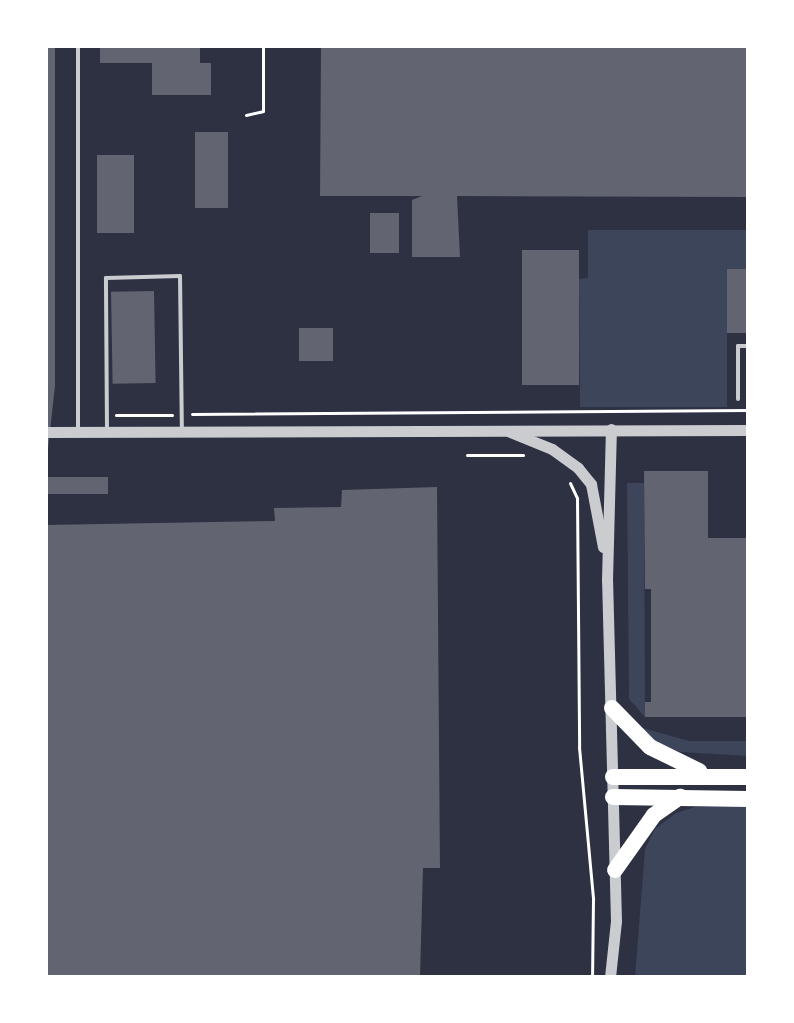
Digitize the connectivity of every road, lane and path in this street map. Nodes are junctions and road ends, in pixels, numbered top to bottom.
1 (78, 46) edge
2 (263, 46) edge
3 (246, 115) dead end
4 (748, 346) edge
5 (738, 399) dead end
6 (748, 410) edge
7 (107, 415) junction
8 (182, 415) junction
9 (611, 429) junction
10 (505, 430) junction
11 (748, 430) edge
12 (182, 431) junction
13 (46, 432) edge
14 (78, 432) junction
15 (107, 432) junction
16 (467, 455) dead end
17 (533, 457) dead end
18 (563, 475) dead end
19 (607, 580) junction
20 (612, 708) junction
21 (708, 775) junction
22 (613, 777) junction
23 (748, 777) edge
24 (613, 797) junction
25 (680, 797) junction
26 (748, 799) edge
27 (615, 870) junction
28 (592, 977) edge
29 (610, 977) edge

1 - 14 lane
2 - 3 path
4 - 5 lane
6 - 8 path
7 - 8 path
7 - 8 lane
7 - 15 lane
8 - 12 lane
9 - 10 street
9 - 11 street
9 - 19 street
10 - 12 street
10 - 19 street
12 - 15 street
13 - 14 street
14 - 15 street
16 - 17 path
18 - 28 path
19 - 20 street
20 - 21 highway
20 - 22 street
21 - 22 highway
21 - 23 highway
22 - 24 street
24 - 25 highway
24 - 27 street
25 - 26 highway
25 - 27 highway
27 - 29 street

